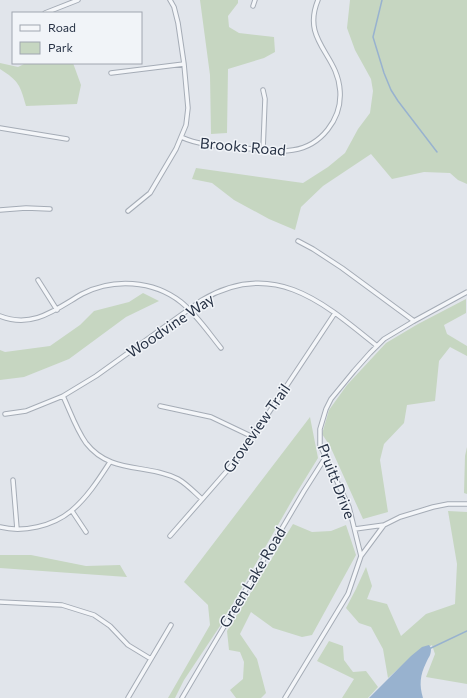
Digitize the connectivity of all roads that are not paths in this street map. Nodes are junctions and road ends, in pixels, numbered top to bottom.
1 (78, 0) edge
2 (170, 0) edge
3 (255, 0) edge
4 (318, 0) edge
5 (253, 6) dead end
6 (48, 12) edge
7 (184, 64) junction
8 (111, 73) dead end
9 (263, 90) dead end
10 (0, 128) edge
11 (182, 137) junction
12 (67, 139) dead end
13 (263, 150) junction
14 (50, 209) dead end
15 (0, 210) edge
16 (128, 210) dead end
17 (298, 240) dead end
18 (38, 280) dead end
19 (467, 292) edge
20 (57, 310) junction
21 (189, 310) junction
22 (335, 313) junction
23 (0, 316) edge
24 (414, 321) junction
25 (377, 346) junction
26 (221, 348) dead end
27 (63, 396) junction
28 (160, 406) dead end
29 (5, 414) dead end
30 (253, 437) junction
31 (325, 458) junction
32 (110, 462) junction
33 (13, 480) dead end
34 (202, 499) junction
35 (467, 504) edge
36 (72, 511) junction
37 (384, 525) junction
38 (0, 527) edge
39 (17, 529) junction
40 (355, 529) junction
41 (86, 532) dead end
42 (170, 536) dead end
43 (361, 556) junction
44 (0, 602) edge
45 (171, 625) dead end
46 (151, 659) junction
47 (128, 698) edge
48 (182, 698) edge
49 (285, 698) edge

1 - 6 street
2 - 7 street
3 - 5 street
4 - 13 street, Brooks Road
7 - 8 street
7 - 11 street
9 - 13 street
10 - 12 street
11 - 13 street, Brooks Road
11 - 16 street
14 - 15 street
17 - 24 street
18 - 20 street
19 - 24 street, Pruitt Drive
20 - 21 street
20 - 23 street
21 - 22 street, Woodvine Way
21 - 26 street
21 - 27 street, Woodvine Way
22 - 25 street, Woodvine Way
22 - 30 street, Groveview Trail
24 - 25 street, Pruitt Drive
25 - 31 street, Pruitt Drive
27 - 29 street, Woodvine Way
27 - 32 street
28 - 30 street
30 - 34 street, Groveview Trail
31 - 40 street, Pruitt Drive
31 - 48 street, Green Lake Road
32 - 34 street
32 - 36 street
33 - 39 street
34 - 42 street, Groveview Trail
35 - 37 street, Pruitt Drive
36 - 39 street
36 - 41 street
37 - 40 street, Pruitt Drive
37 - 43 street
38 - 39 street
40 - 43 street
43 - 49 street
44 - 46 street
45 - 46 street
46 - 47 street

